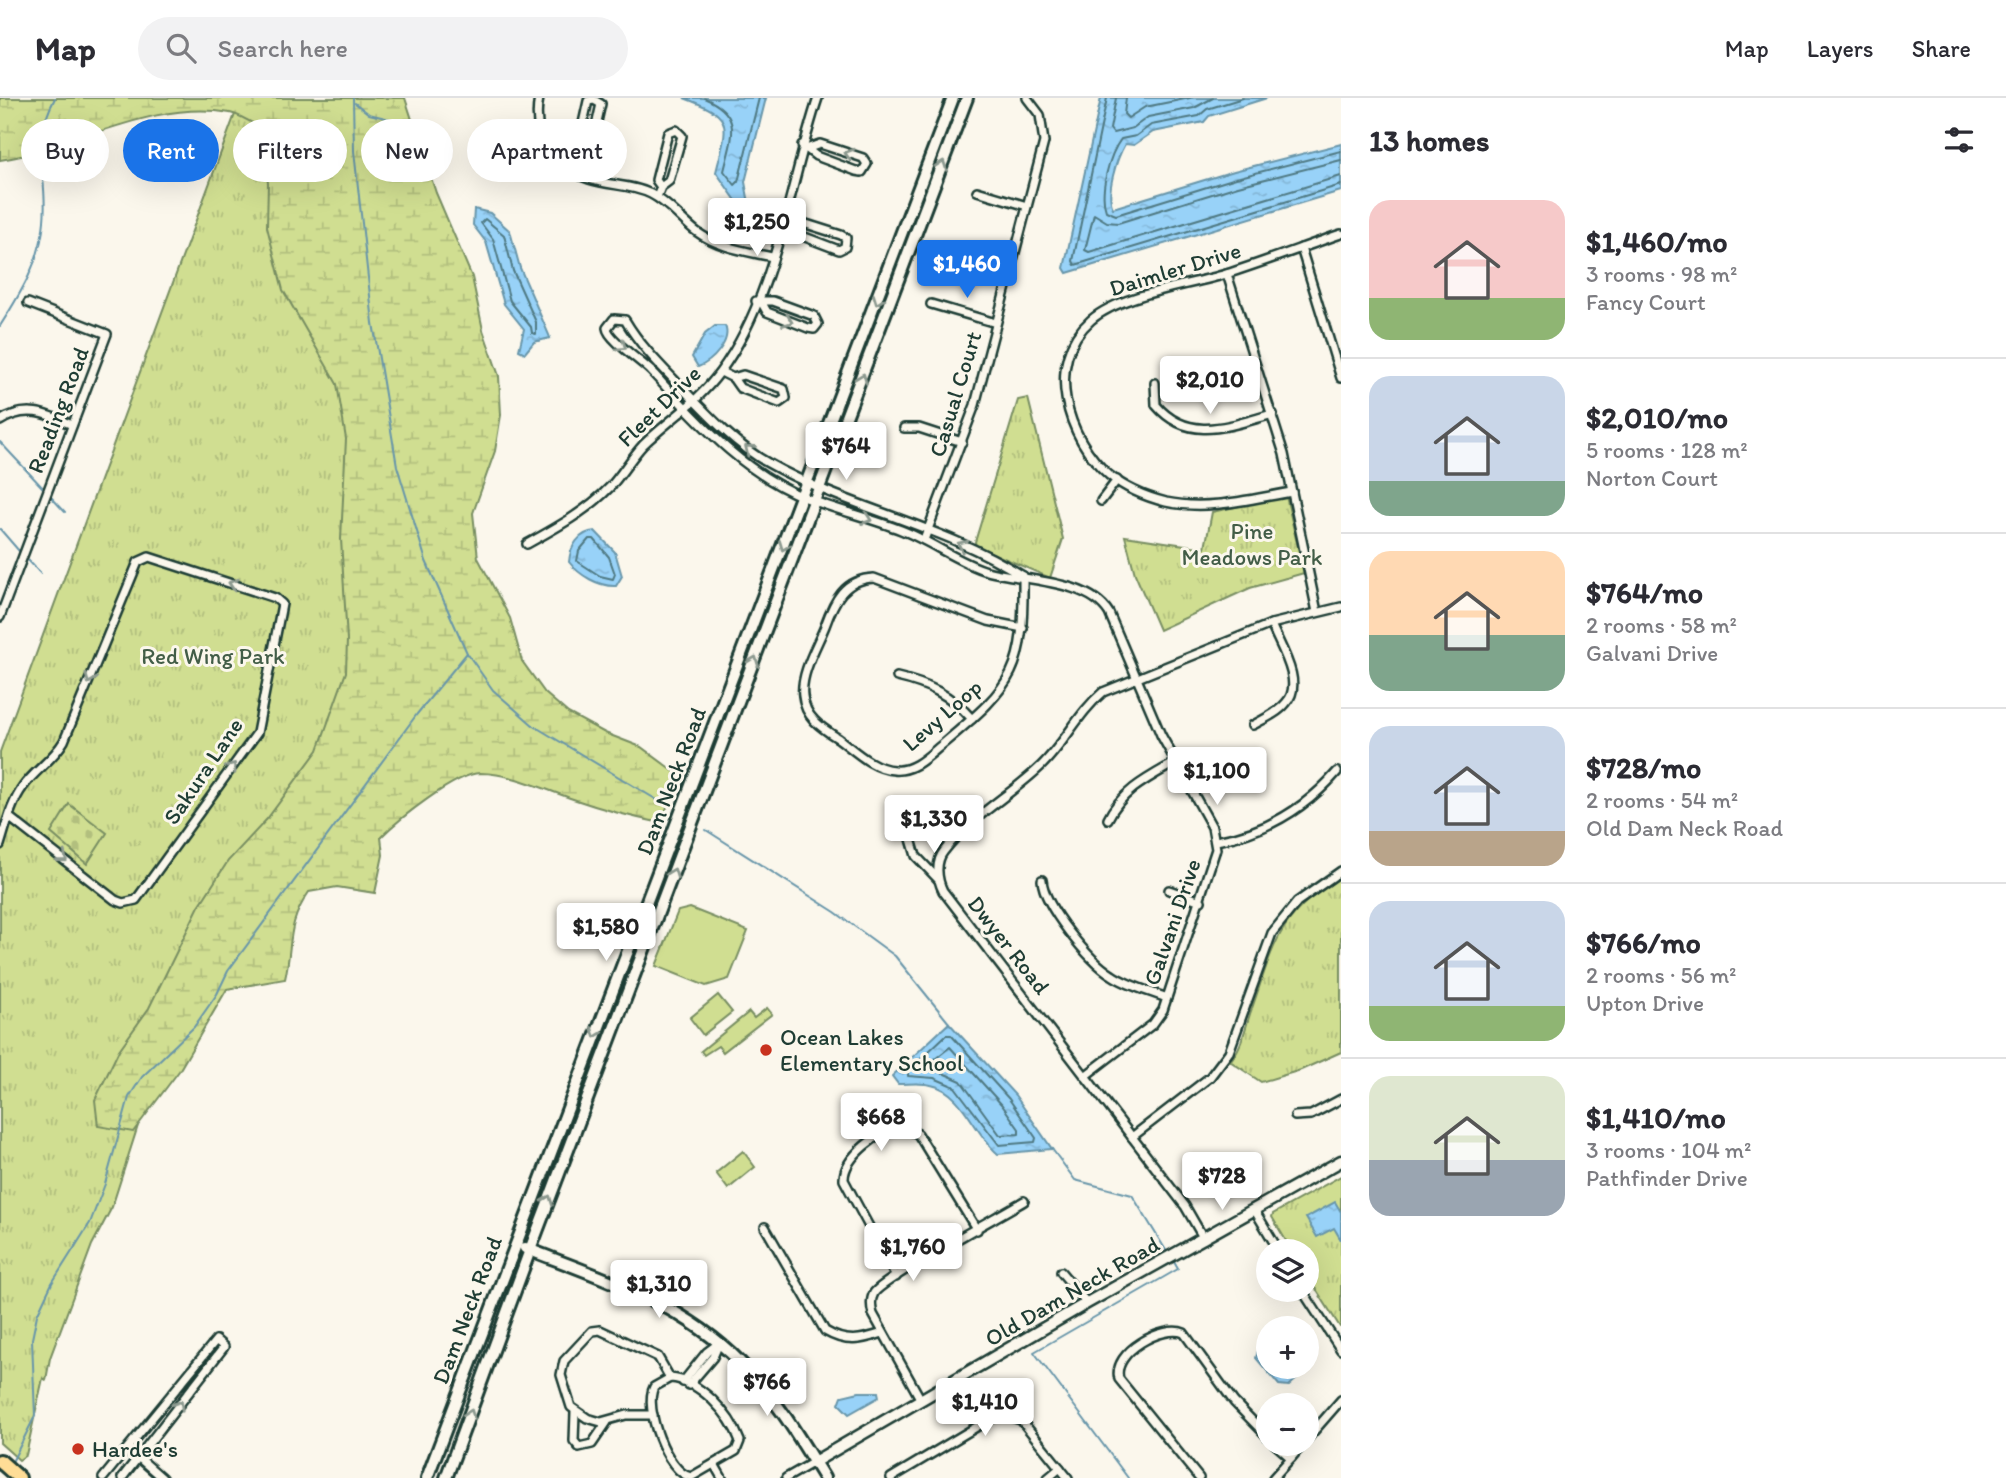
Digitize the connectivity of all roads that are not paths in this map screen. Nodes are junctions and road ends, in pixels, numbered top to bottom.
1 (539, 98) edge
2 (818, 98) edge
3 (953, 98) edge
4 (967, 98) edge
5 (1027, 98) edge
6 (538, 119) edge
7 (806, 146) junction
8 (582, 158) joint
9 (604, 182) edge
10 (661, 187) junction
11 (978, 191) dead end
12 (657, 197) junction
13 (1027, 206) junction
14 (788, 225) junction
15 (1341, 234) edge
16 (1301, 248) junction
17 (772, 257) junction
18 (1227, 274) junction
19 (759, 302) junction
20 (28, 303) dead end
21 (931, 304) dead end
22 (996, 323) junction
23 (720, 372) junction
24 (1341, 377) edge
25 (733, 378) junction
26 (1155, 383) dead end
27 (695, 402) junction
28 (687, 409) junction
29 (1273, 414) junction
30 (0, 421) edge
31 (72, 425) junction
32 (904, 428) dead end
33 (962, 442) junction
34 (1117, 480) junction
35 (808, 483) junction
36 (820, 487) junction
37 (1292, 492) junction
38 (803, 497) junction
39 (815, 501) junction
40 (1101, 501) dead end
41 (929, 528) junction
42 (924, 540) junction
43 (527, 544) dead end
44 (1023, 576) junction
45 (1341, 607) edge
46 (1317, 612) junction
47 (0, 617) edge
48 (1271, 624) junction
49 (1023, 628) junction
50 (897, 677) dead end
51 (1136, 677) junction
52 (972, 719) junction
53 (1253, 726) dead end
54 (1176, 762) junction
55 (1337, 772) dead end
56 (9, 817) junction
57 (1108, 818) dead end
58 (911, 839) dead end
59 (1216, 842) junction
60 (0, 845) edge
61 (1341, 871) edge
62 (938, 879) junction
63 (1042, 880) dead end
64 (1169, 890) dead end
65 (1201, 901) junction
66 (1167, 998) junction
67 (608, 1002) junction
68 (622, 1008) junction
69 (1085, 1076) junction
70 (1341, 1099) edge
71 (1294, 1116) dead end
72 (1132, 1137) junction
73 (1341, 1161) edge
74 (1024, 1201) dead end
75 (1255, 1211) junction
76 (765, 1227) dead end
77 (976, 1230) junction
78 (1204, 1239) junction
79 (1272, 1239) edge
80 (515, 1244) junction
81 (530, 1250) junction
82 (1061, 1272) dead end
83 (896, 1277) junction
84 (1310, 1302) edge
85 (1087, 1303) junction
86 (883, 1333) junction
87 (719, 1343) junction
88 (1341, 1350) edge
89 (670, 1378) junction
90 (686, 1384) junction
91 (921, 1400) junction
92 (1341, 1400) edge
93 (576, 1412) junction
94 (653, 1415) junction
95 (607, 1422) junction
96 (1256, 1425) edge
97 (1319, 1425) edge
98 (129, 1449) junction
99 (140, 1458) junction
100 (1290, 1458) edge
101 (0, 1461) edge
102 (814, 1462) junction
103 (714, 1464) junction
104 (1060, 1468) junction
105 (19, 1478) edge
106 (103, 1478) edge
107 (122, 1478) edge
108 (162, 1478) edge
109 (426, 1478) edge
110 (446, 1478) edge
111 (722, 1478) edge
112 (786, 1478) edge
113 (824, 1478) edge
114 (891, 1478) edge
115 (1048, 1478) edge
116 (1068, 1478) edge
117 (1199, 1478) edge
118 (1273, 1478) edge

1 - 6 street
2 - 7 street, Fleet Drive
3 -> 35 main road, Dam Neck Road
36 -> 4 main road, Dam Neck Road
5 - 13 street, Casual Court
7 -> 7 street
7 - 14 street, Fleet Drive
8 - 8 street
9 - 12 street
10 - 10 street
10 - 12 street
11 - 13 street
12 - 17 street
13 - 22 street, Casual Court
14 - 14 street
14 - 17 street, Fleet Drive
15 - 16 street, Daimler Drive
16 - 18 street, Daimler Drive
16 - 24 street
17 - 19 street, Fleet Drive
18 - 29 street
18 - 34 street, Daimler Drive
19 -> 19 street
19 - 23 street, Fleet Drive
20 - 31 street, Reading Road
21 - 22 street
22 - 33 street, Casual Court
23 - 25 street
23 - 27 street, Fleet Drive
25 - 25 street
26 - 29 street
27 - 28 street, Fleet Drive
27 -> 28 street, Galvani Drive
35 -> 27 street, Galvani Drive
28 - 38 street, Galvani Drive
28 - 43 street, Fleet Drive
29 - 37 street
30 - 31 street
31 - 47 street, Reading Road
32 - 33 street
33 - 41 street, Casual Court
34 - 37 street, Daimler Drive
34 - 40 street
35 - 36 street, Galvani Drive
35 - 38 main road, Dam Neck Road
36 - 39 main road, Dam Neck Road
36 - 41 street, Galvani Drive
37 - 46 street
38 - 39 street, Galvani Drive
38 -> 67 main road, Dam Neck Road
39 -> 42 street, Galvani Drive
68 -> 39 main road, Dam Neck Road
41 - 42 street, Casual Court
44 -> 41 street, Galvani Drive
42 - 44 street, Galvani Drive
44 - 49 street, Levy Loop
44 - 51 street, Galvani Drive
45 - 46 street
46 - 48 street
48 - 51 street
48 - 53 street
49 - 52 street, Levy Loop
49 - 52 street, Levy Loop
50 - 52 street
51 - 54 street, Galvani Drive
51 - 62 street
54 - 57 street
54 - 59 street, Galvani Drive
55 - 59 street
56 -> 56 street, Sakura Lane
56 - 60 street, Sakura Lane
58 - 62 street, Dwyer Road
59 - 65 street, Galvani Drive
61 - 72 street
62 - 69 street, Dwyer Road
63 - 66 street
64 - 65 street
65 - 66 street, Galvani Drive
66 - 69 street, Galvani Drive
67 - 68 main road
67 -> 80 main road, Dam Neck Road
81 -> 68 main road, Dam Neck Road
69 - 72 street, Dwyer Road
70 - 71 street
72 - 78 street, Dwyer Road
73 - 75 street, Old Dam Neck Road
74 - 77 street
75 - 78 street, Old Dam Neck Road
75 - 79 street
76 - 86 street
77 - 83 street
77 - 83 street
78 - 85 street, Old Dam Neck Road
80 - 81 main road
80 - 109 main road, Dam Neck Road
81 - 87 main road
110 -> 81 main road, Dam Neck Road
82 - 85 street
83 - 86 street
84 - 88 street
85 - 91 street, Old Dam Neck Road
86 - 91 street
87 - 90 street
87 - 102 main road
89 - 90 street
89 - 93 street
89 - 94 street
90 - 103 street
91 - 102 street, Old Dam Neck Road
92 - 97 street
93 - 95 street
93 - 95 street
94 - 95 street
94 - 103 street
96 - 117 street
98 - 99 street
99 -> 98 street
98 - 106 street
99 - 107 street
99 - 108 street
100 - 118 street
101 - 105 highway
102 - 112 street, Old Dam Neck Road
102 - 113 main road
103 - 111 street
104 - 114 street
104 - 115 street
104 - 116 street

